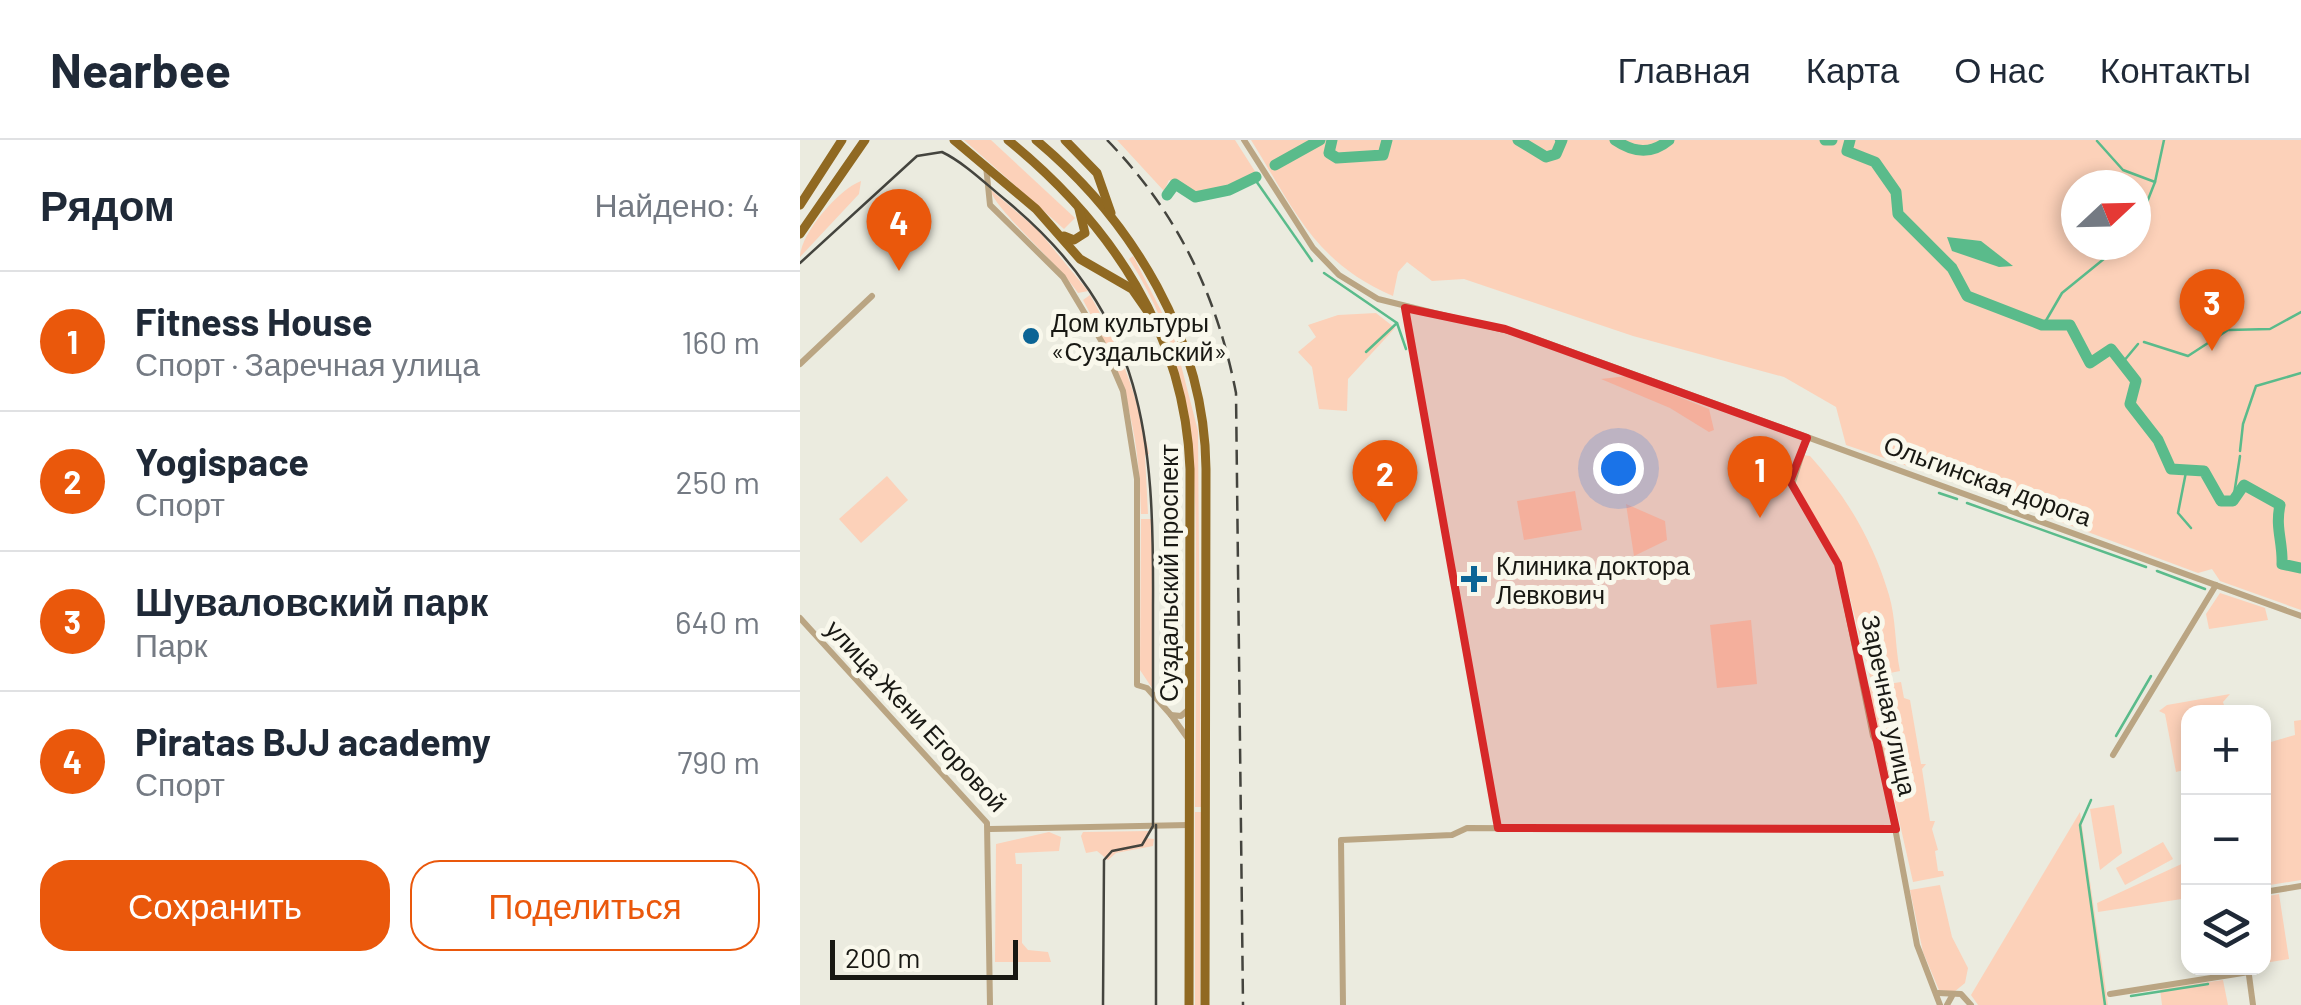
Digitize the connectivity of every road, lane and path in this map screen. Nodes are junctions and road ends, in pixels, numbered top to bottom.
1 (842, 140) edge
2 (864, 140) edge
3 (954, 140) edge
4 (1008, 140) edge
5 (1036, 140) edge
6 (1065, 140) edge
7 (1244, 140) edge
8 (986, 166) junction
9 (1074, 200) junction
10 (800, 205) edge
11 (1112, 216) junction
12 (800, 234) edge
13 (1061, 235) junction
14 (872, 296) dead end
15 (1405, 308) junction
16 (1157, 323) junction
17 (800, 364) edge
18 (1807, 438) junction
19 (2216, 585) junction
20 (2301, 616) edge
21 (800, 618) edge
22 (1190, 708) junction
23 (1171, 715) junction
24 (1189, 740) junction
25 (2113, 754) dead end
26 (1189, 825) junction
27 (1498, 828) junction
28 (990, 829) junction
29 (1896, 829) junction
30 (2301, 886) edge
31 (2271, 891) edge
32 (2219, 975) edge
33 (2249, 975) edge
34 (1936, 991) junction
35 (2110, 994) dead end
36 (1952, 996) junction
37 (990, 1005) edge
38 (1189, 1005) edge
39 (1205, 1005) edge
40 (1343, 1005) edge
41 (1944, 1005) edge
42 (1970, 1005) edge
43 (2253, 1005) edge

1 - 10 main road
2 - 12 main road
3 - 8 main road
4 - 9 main road, Суздальский проспект
5 - 11 main road, Суздальский проспект
6 - 11 main road
7 - 15 street
8 - 13 main road
8 - 23 street
9 - 13 main road
9 - 16 main road, Суздальский проспект
11 - 39 main road, Суздальский проспект
13 - 16 main road
14 - 17 street
15 - 18 street, Ольгинская дорога
15 - 27 street
16 - 22 main road, Суздальский проспект
18 - 19 street, Ольгинская дорога
18 - 29 street, Заречная улица
19 - 20 street, Ольгинская дорога
19 - 25 street
21 - 28 street, улица Жени Егоровой
22 - 23 street
22 - 24 main road, Суздальский проспект
23 - 24 street
24 - 26 main road, Суздальский проспект
26 - 28 street, улица Жени Егоровой
26 - 38 main road, Суздальский проспект
27 - 29 street
27 - 40 street
28 - 37 street
29 - 34 street, Заречная улица
30 - 31 street
32 - 35 street
33 - 43 street
34 - 36 street
34 - 41 street, Заречная улица
36 - 41 street
36 - 42 street

